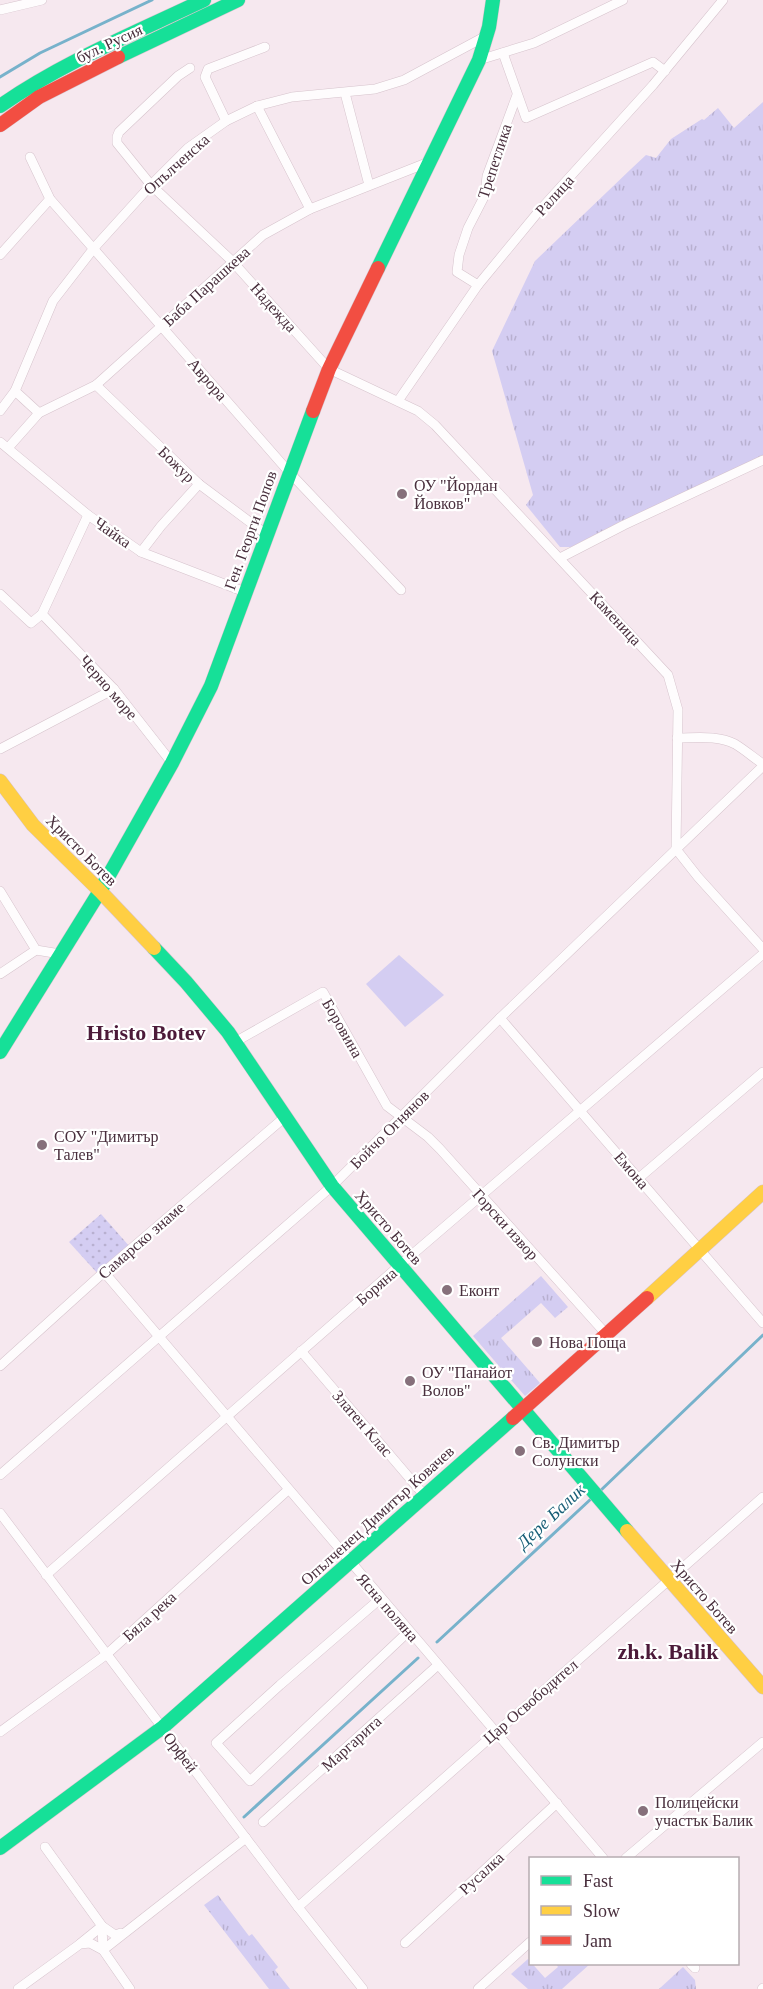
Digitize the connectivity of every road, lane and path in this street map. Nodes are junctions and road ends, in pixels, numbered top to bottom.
1 (42, 0) edge
2 (204, 0) edge
3 (238, 0) edge
4 (493, 0) edge
5 (623, 0) edge
6 (723, 0) edge
7 (0, 10) edge
8 (486, 36) junction
9 (265, 47) dead end
10 (503, 53) junction
11 (479, 60) junction
12 (190, 68) dead end
13 (665, 71) junction
14 (345, 93) junction
15 (517, 94) junction
16 (0, 106) edge
17 (257, 106) junction
18 (226, 120) junction
19 (0, 125) edge
20 (30, 157) dead end
21 (429, 162) junction
22 (151, 185) junction
23 (369, 185) junction
24 (50, 199) junction
25 (310, 209) junction
26 (94, 248) junction
27 (0, 255) edge
28 (232, 261) junction
29 (478, 285) junction
30 (163, 326) junction
31 (329, 369) junction
32 (96, 385) junction
33 (15, 391) junction
34 (398, 401) junction
35 (0, 411) edge
36 (39, 413) junction
37 (0, 442) edge
38 (8, 448) junction
39 (763, 460) edge
40 (289, 472) junction
41 (199, 484) junction
42 (88, 514) junction
43 (266, 534) junction
44 (141, 552) junction
45 (560, 558) junction
46 (401, 590) dead end
47 (244, 592) junction
48 (0, 594) edge
49 (42, 614) junction
50 (114, 688) junction
51 (677, 738) junction
52 (0, 749) edge
53 (172, 763) junction
54 (763, 765) edge
55 (0, 781) edge
56 (676, 849) junction
57 (0, 891) edge
58 (100, 891) junction
59 (763, 949) edge
60 (36, 950) junction
61 (60, 954) junction
62 (763, 954) edge
63 (0, 974) edge
64 (500, 1018) junction
65 (235, 1042) junction
66 (0, 1052) edge
67 (763, 1072) edge
68 (580, 1110) junction
69 (285, 1117) junction
70 (401, 1117) junction
71 (639, 1178) junction
72 (332, 1186) junction
73 (763, 1192) edge
74 (480, 1196) junction
75 (700, 1248) junction
76 (400, 1265) junction
77 (104, 1272) junction
78 (761, 1321) edge
79 (607, 1335) junction
80 (159, 1337) junction
81 (301, 1351) junction
82 (0, 1366) edge
83 (521, 1409) junction
84 (227, 1417) junction
85 (0, 1475) edge
86 (288, 1490) junction
87 (424, 1495) junction
88 (763, 1497) edge
89 (0, 1513) edge
90 (350, 1562) junction
91 (46, 1575) junction
92 (670, 1580) junction
93 (381, 1598) junction
94 (409, 1631) junction
95 (107, 1654) junction
96 (438, 1665) junction
97 (763, 1687) edge
98 (163, 1727) junction
99 (495, 1731) junction
100 (0, 1732) edge
101 (763, 1742) edge
102 (557, 1803) junction
103 (263, 1822) dead end
104 (246, 1838) junction
105 (45, 1847) dead end
106 (0, 1848) edge
107 (602, 1857) edge
108 (627, 1857) edge
109 (298, 1907) junction
110 (102, 1926) junction
111 (126, 1931) junction
112 (405, 1943) dead end
113 (80, 1944) junction
114 (529, 1944) edge
115 (103, 1950) junction
116 (18, 1989) edge
117 (130, 1989) edge
118 (363, 1989) edge
119 (478, 1989) edge

1 - 7 street
2 - 16 street, бул. Русия
3 - 19 street, бул. Русия
4 - 8 street, Ген. Георги Попов
5 - 10 street
6 - 13 street, Ралица
8 - 11 street, Ген. Георги Попов
8 - 14 street, Опълченска
9 - 18 street
10 - 11 street
10 - 15 street, Трепетлика
11 - 21 street, Ген. Георги Попов
12 - 22 street, Надежда
13 - 15 street, Трепетлика
13 - 29 street, Ралица
14 - 17 street, Опълченска
14 - 23 street
15 - 29 street, Трепетлика
17 - 18 street, Опълченска
17 - 25 street
18 - 22 street, Опълченска
20 - 24 street, Аврора
21 - 23 street, Баба Парашкева
21 - 31 street, Ген. Георги Попов
22 - 26 street, Опълченска
22 - 28 street, Надежда
23 - 25 street, Баба Парашкева
24 - 26 street, Аврора
24 - 27 street
25 - 28 street, Баба Парашкева
26 - 30 street, Аврора
26 - 33 street, Опълченска
28 - 30 street, Баба Парашкева
28 - 31 street, Надежда
29 - 34 street, Ралица
30 - 32 street, Баба Парашкева
30 - 40 street, Аврора
31 - 34 street, Каменица
31 - 40 street, Ген. Георги Попов
32 - 36 street, Баба Парашкева
32 - 41 street, Божур
33 - 35 street, Опълченска
33 - 36 street
34 - 45 street, Каменица
36 - 38 street, Баба Парашкева
37 - 38 street, Чайка
38 - 42 street, Чайка
39 - 45 street
40 - 43 street, Ген. Георги Попов
40 - 46 street, Аврора
41 - 43 street, Божур
41 - 44 street
42 - 44 street, Чайка
42 - 49 street
43 - 47 street, Ген. Георги Попов
44 - 47 street, Чайка
45 - 51 street, Каменица
47 - 53 street, Ген. Георги Попов
48 - 49 street
49 - 50 street, Черно море
50 - 52 street
50 - 53 street, Черно море
51 - 54 street
51 - 56 street, Каменица
53 - 58 street, Ген. Георги Попов
54 - 56 street, Бойчо Огнянов
55 - 58 street, Христо Ботев
56 - 59 street
56 - 64 street, Бойчо Огнянов
57 - 60 street
58 - 61 street, Ген. Георги Попов
58 - 65 street, Христо Ботев
60 - 61 street
60 - 63 street
61 - 66 street, Ген. Георги Попов
62 - 68 street, Боряна
64 - 68 street, Емона
64 - 70 street, Бойчо Огнянов
65 - 69 street, Христо Ботев
65 - 70 street, Боровина
67 - 71 street
68 - 71 street, Емона
68 - 74 street, Боряна
69 - 72 street, Христо Ботев
69 - 77 street, Самарско знаме
70 - 72 street, Бойчо Огнянов
70 - 74 street, Горски извор
71 - 75 street, Емона
72 - 76 street, Христо Ботев
72 - 80 street, Бойчо Огнянов
73 - 75 street, Опълченец Димитър Ковачев
74 - 76 street, Боряна
74 - 79 street, Горски извор
75 - 78 street, Емона
75 - 79 street, Опълченец Димитър Ковачев
76 - 81 street, Боряна
76 - 83 street, Христо Ботев
77 - 80 street, Ясна поляна
77 - 82 street, Самарско знаме
79 - 83 street, Опълченец Димитър Ковачев
80 - 84 street, Ясна поляна
80 - 85 street, Бойчо Огнянов
81 - 84 street, Боряна
81 - 87 street, Златен Клас
83 - 87 street, Опълченец Димитър Ковачев
83 - 92 street, Христо Ботев
84 - 86 street, Ясна поляна
84 - 91 street, Боряна
86 - 90 street, Ясна поляна
86 - 95 street, Бяла река
87 - 90 street, Опълченец Димитър Ковачев
88 - 92 street, Цар Освободител
89 - 91 street, Орфей
90 - 93 street, Ясна поляна
90 - 98 street, Опълченец Димитър Ковачев
91 - 95 street, Орфей
92 - 97 street, Христо Ботев
92 - 99 street, Цар Освободител
93 - 94 street, Ясна поляна
93 - 94 street
94 - 96 street, Ясна поляна
95 - 98 street, Орфей
95 - 100 street, Бяла река
96 - 99 street, Ясна поляна
96 - 103 street, Маргарита
98 - 104 street, Орфей
98 - 106 street, Опълченец Димитър Ковачев
99 - 102 street, Ясна поляна
99 - 109 street, Цар Освободител
101 - 108 street
102 - 107 street, Ясна поляна
102 - 112 street, Русалка
104 - 109 street, Орфей
104 - 111 street
105 - 110 street
109 - 118 street, Орфей
110 - 111 street
110 - 113 street
110 - 115 street
111 - 115 street
113 - 115 street
113 - 116 street
114 - 119 street
115 - 117 street

